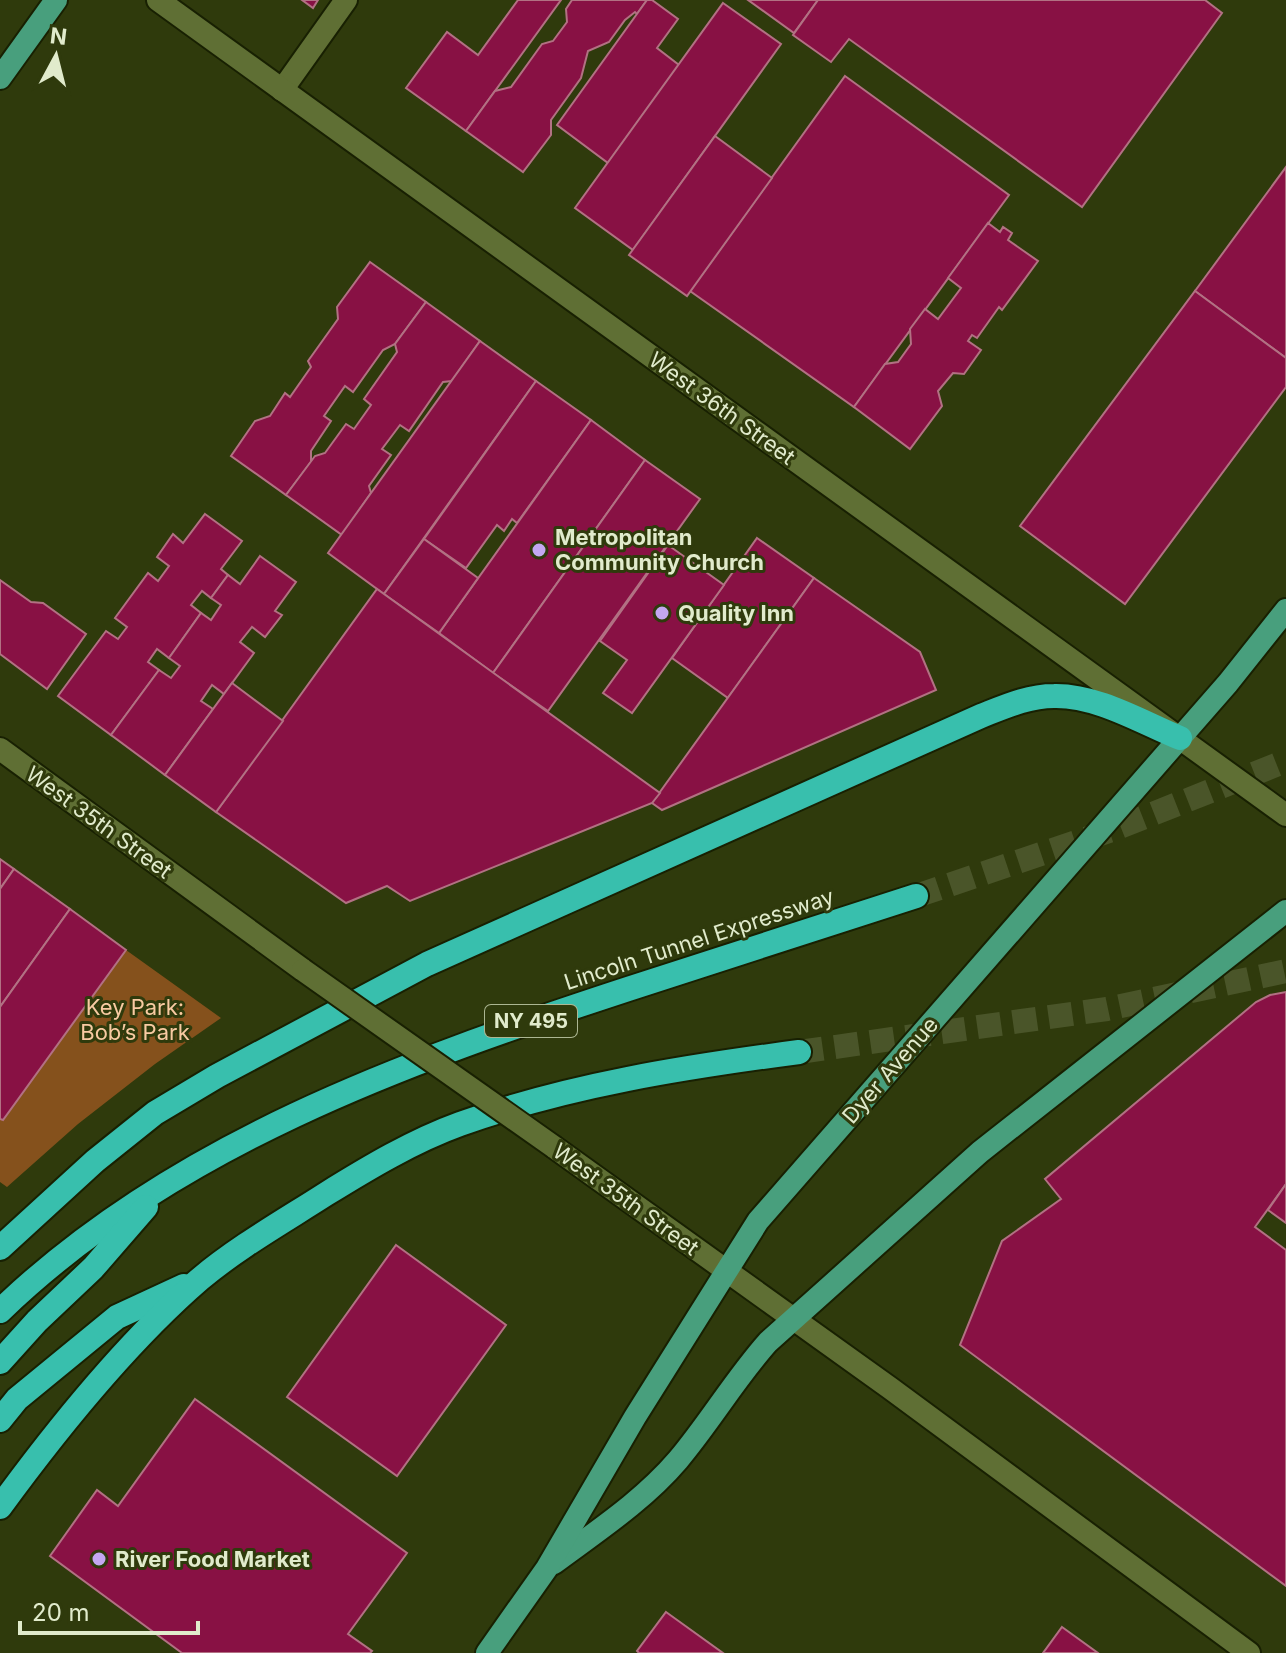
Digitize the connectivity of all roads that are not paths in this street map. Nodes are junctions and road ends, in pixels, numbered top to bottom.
1 (56, 0) edge
2 (158, 0) edge
3 (333, 5) edge
4 (0, 78) edge
5 (282, 90) junction
6 (1286, 610) edge
7 (1180, 738) junction
8 (0, 749) edge
9 (1286, 815) edge
10 (916, 896) tunnel mouth
11 (1286, 911) edge
12 (799, 1052) tunnel mouth
13 (163, 1187) junction
14 (0, 1248) edge
15 (725, 1271) junction
16 (201, 1278) junction
17 (0, 1311) edge
18 (793, 1320) junction
19 (0, 1362) edge
20 (0, 1420) edge
21 (0, 1507) edge
22 (547, 1568) junction
23 (487, 1653) edge
24 (1249, 1653) edge

1 - 4 main road
2 - 5 street, West 36th Street
3 - 5 street
5 - 7 street, West 36th Street
6 - 7 main road, Dyer Avenue
7 - 9 street, West 36th Street
7 - 14 highway
7 - 15 main road, Dyer Avenue
8 - 15 street, West 35th Street, bridge
10 - 13 highway, Lincoln Tunnel Expressway / NY 495
11 - 18 main road, Dyer Avenue
12 - 16 highway
13 - 17 highway, Lincoln Tunnel Expressway / NY 495
13 - 19 highway
15 - 18 street, West 35th Street
15 - 22 main road, Dyer Avenue
16 - 20 highway
16 - 21 highway
18 - 22 main road, Dyer Avenue
18 - 24 street, West 35th Street
22 - 23 main road, Dyer Avenue

